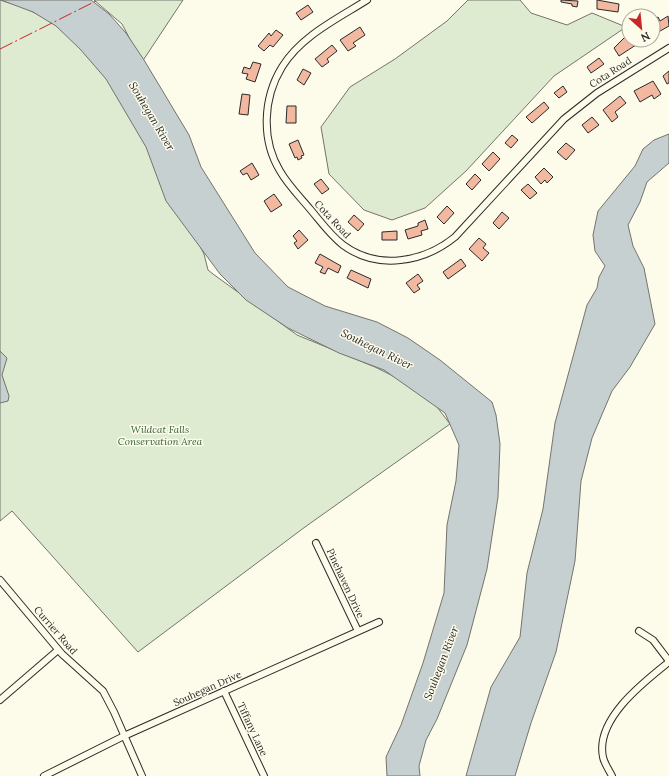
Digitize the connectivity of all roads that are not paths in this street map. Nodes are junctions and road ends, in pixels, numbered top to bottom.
1 (367, 0) edge
2 (669, 48) edge
3 (316, 543) dead end
4 (0, 580) edge
5 (379, 622) dead end
6 (358, 631) junction
7 (638, 631) dead end
8 (58, 650) junction
9 (669, 661) edge
10 (224, 691) junction
11 (0, 700) edge
12 (124, 736) junction
13 (44, 776) edge
14 (142, 776) edge
15 (264, 776) edge
16 (612, 776) edge

1 - 2 street, Cota Road
3 - 6 street, Pinehaven Drive
4 - 8 street, Currier Road
5 - 6 street, Souhegan Drive
6 - 10 street, Souhegan Drive
7 - 9 street
8 - 11 street
8 - 12 street, Currier Road
9 - 16 street
10 - 12 street, Souhegan Drive
10 - 15 street, Tiffany Lane
12 - 13 street, Souhegan Drive
12 - 14 street, Currier Road

